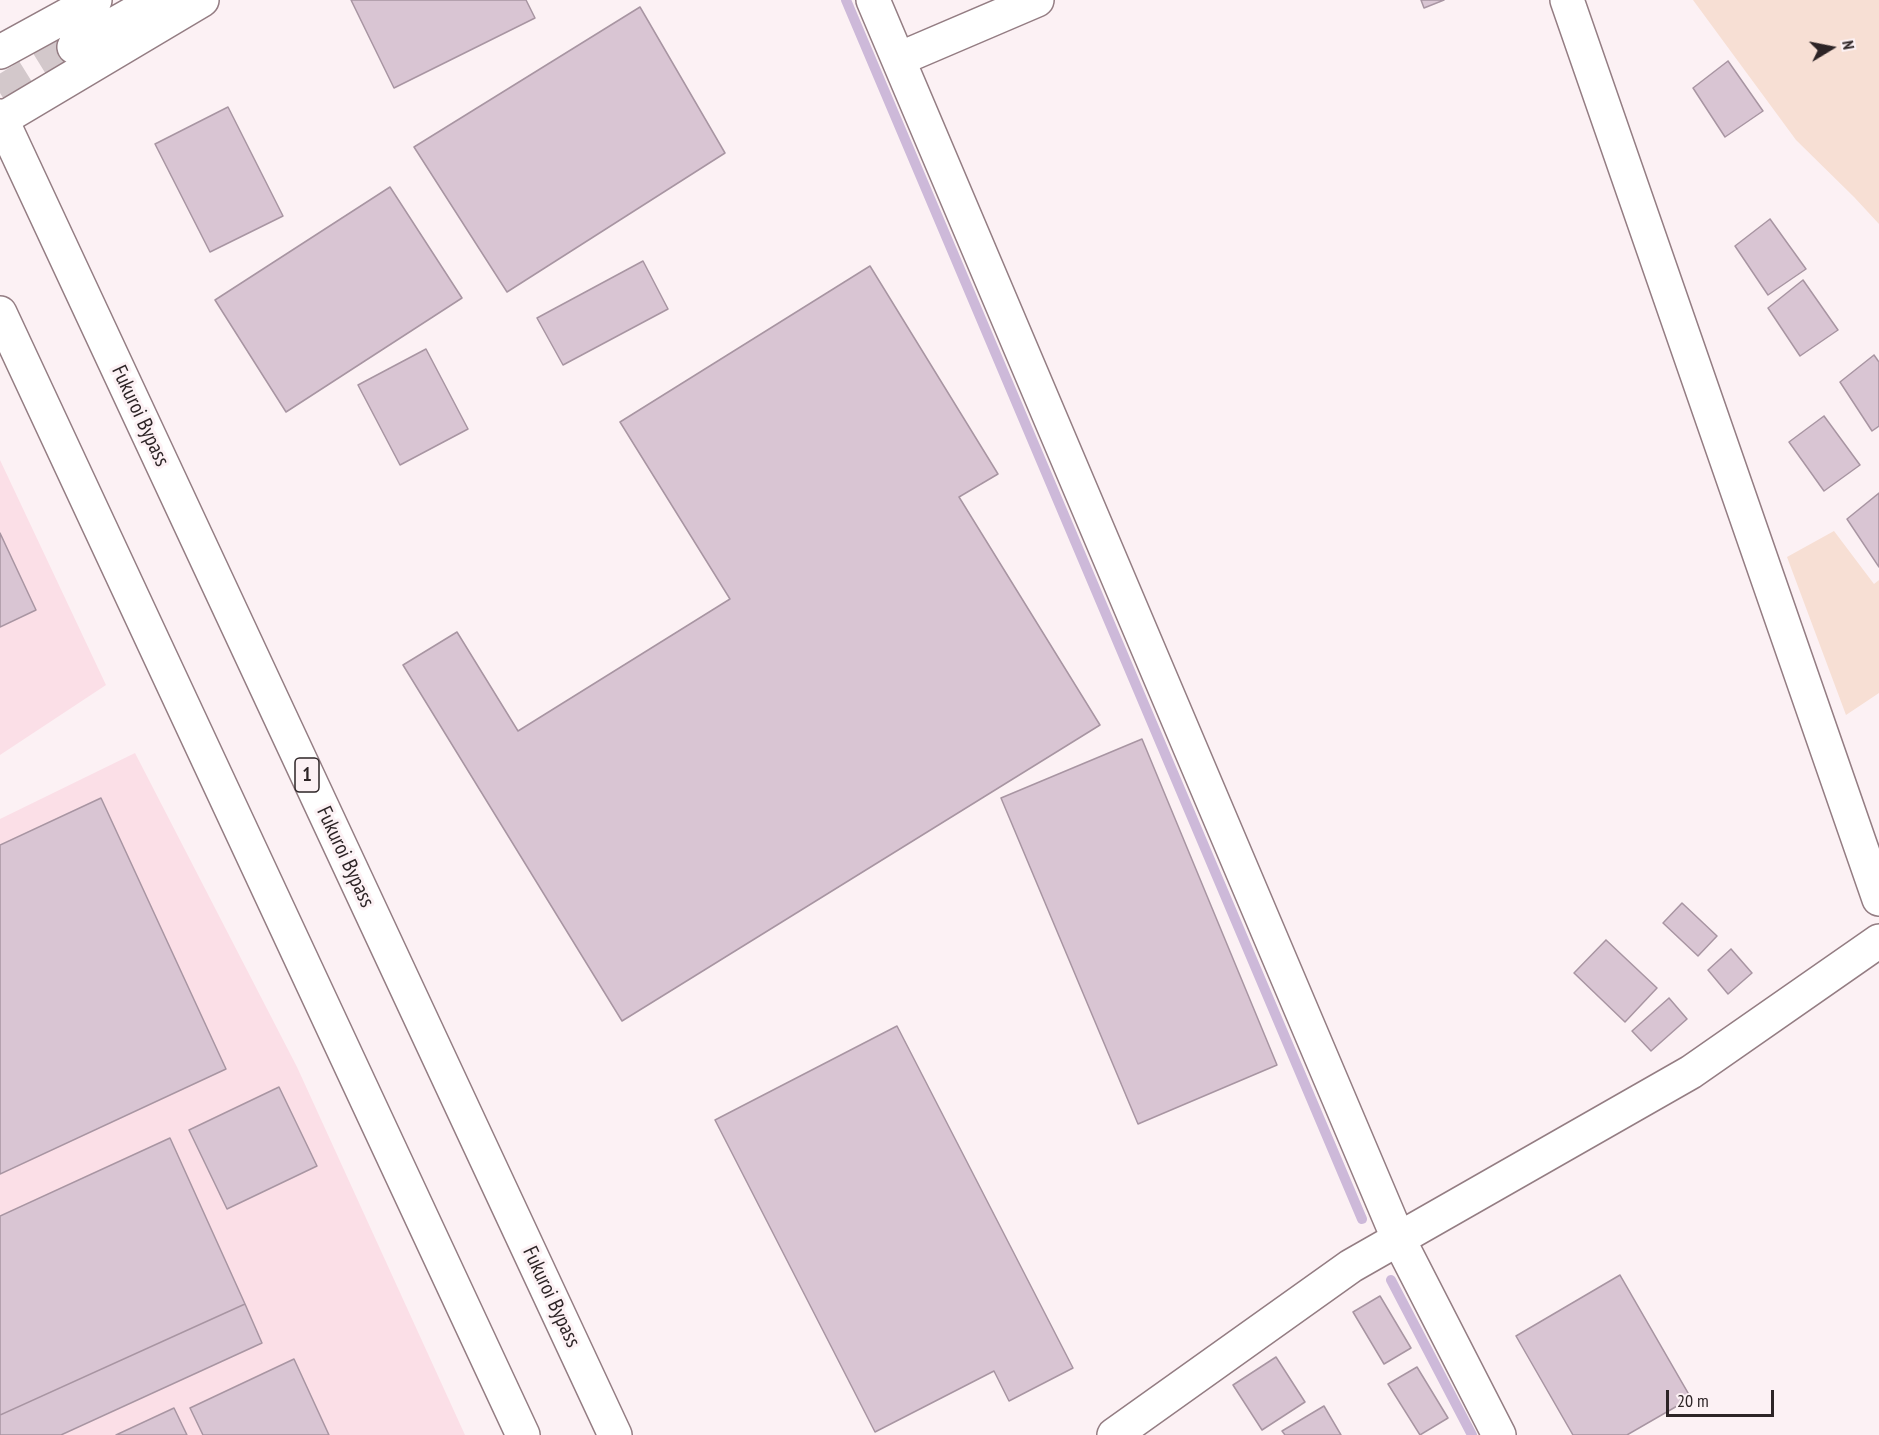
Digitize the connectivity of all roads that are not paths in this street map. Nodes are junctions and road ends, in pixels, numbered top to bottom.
1 (95, 0) edge
2 (157, 0) edge
3 (202, 0) edge
4 (873, 0) edge
5 (1037, 0) edge
6 (1567, 0) edge
7 (74, 47) tunnel mouth
8 (0, 52) edge
9 (899, 59) junction
10 (1, 117) edge
11 (0, 313) edge
12 (1879, 898) edge
13 (1879, 941) edge
14 (1398, 1238) junction
15 (524, 1435) edge
16 (615, 1435) edge
17 (1114, 1435) edge
18 (1499, 1435) edge

1 - 8 main road
2 - 7 main road
3 - 10 main road
4 - 9 main road
5 - 9 main road
6 - 12 main road
9 - 14 main road
10 - 16 main road, Fukuroi Bypass / 1
11 - 15 main road
13 - 14 main road
14 - 17 main road
14 - 18 main road

